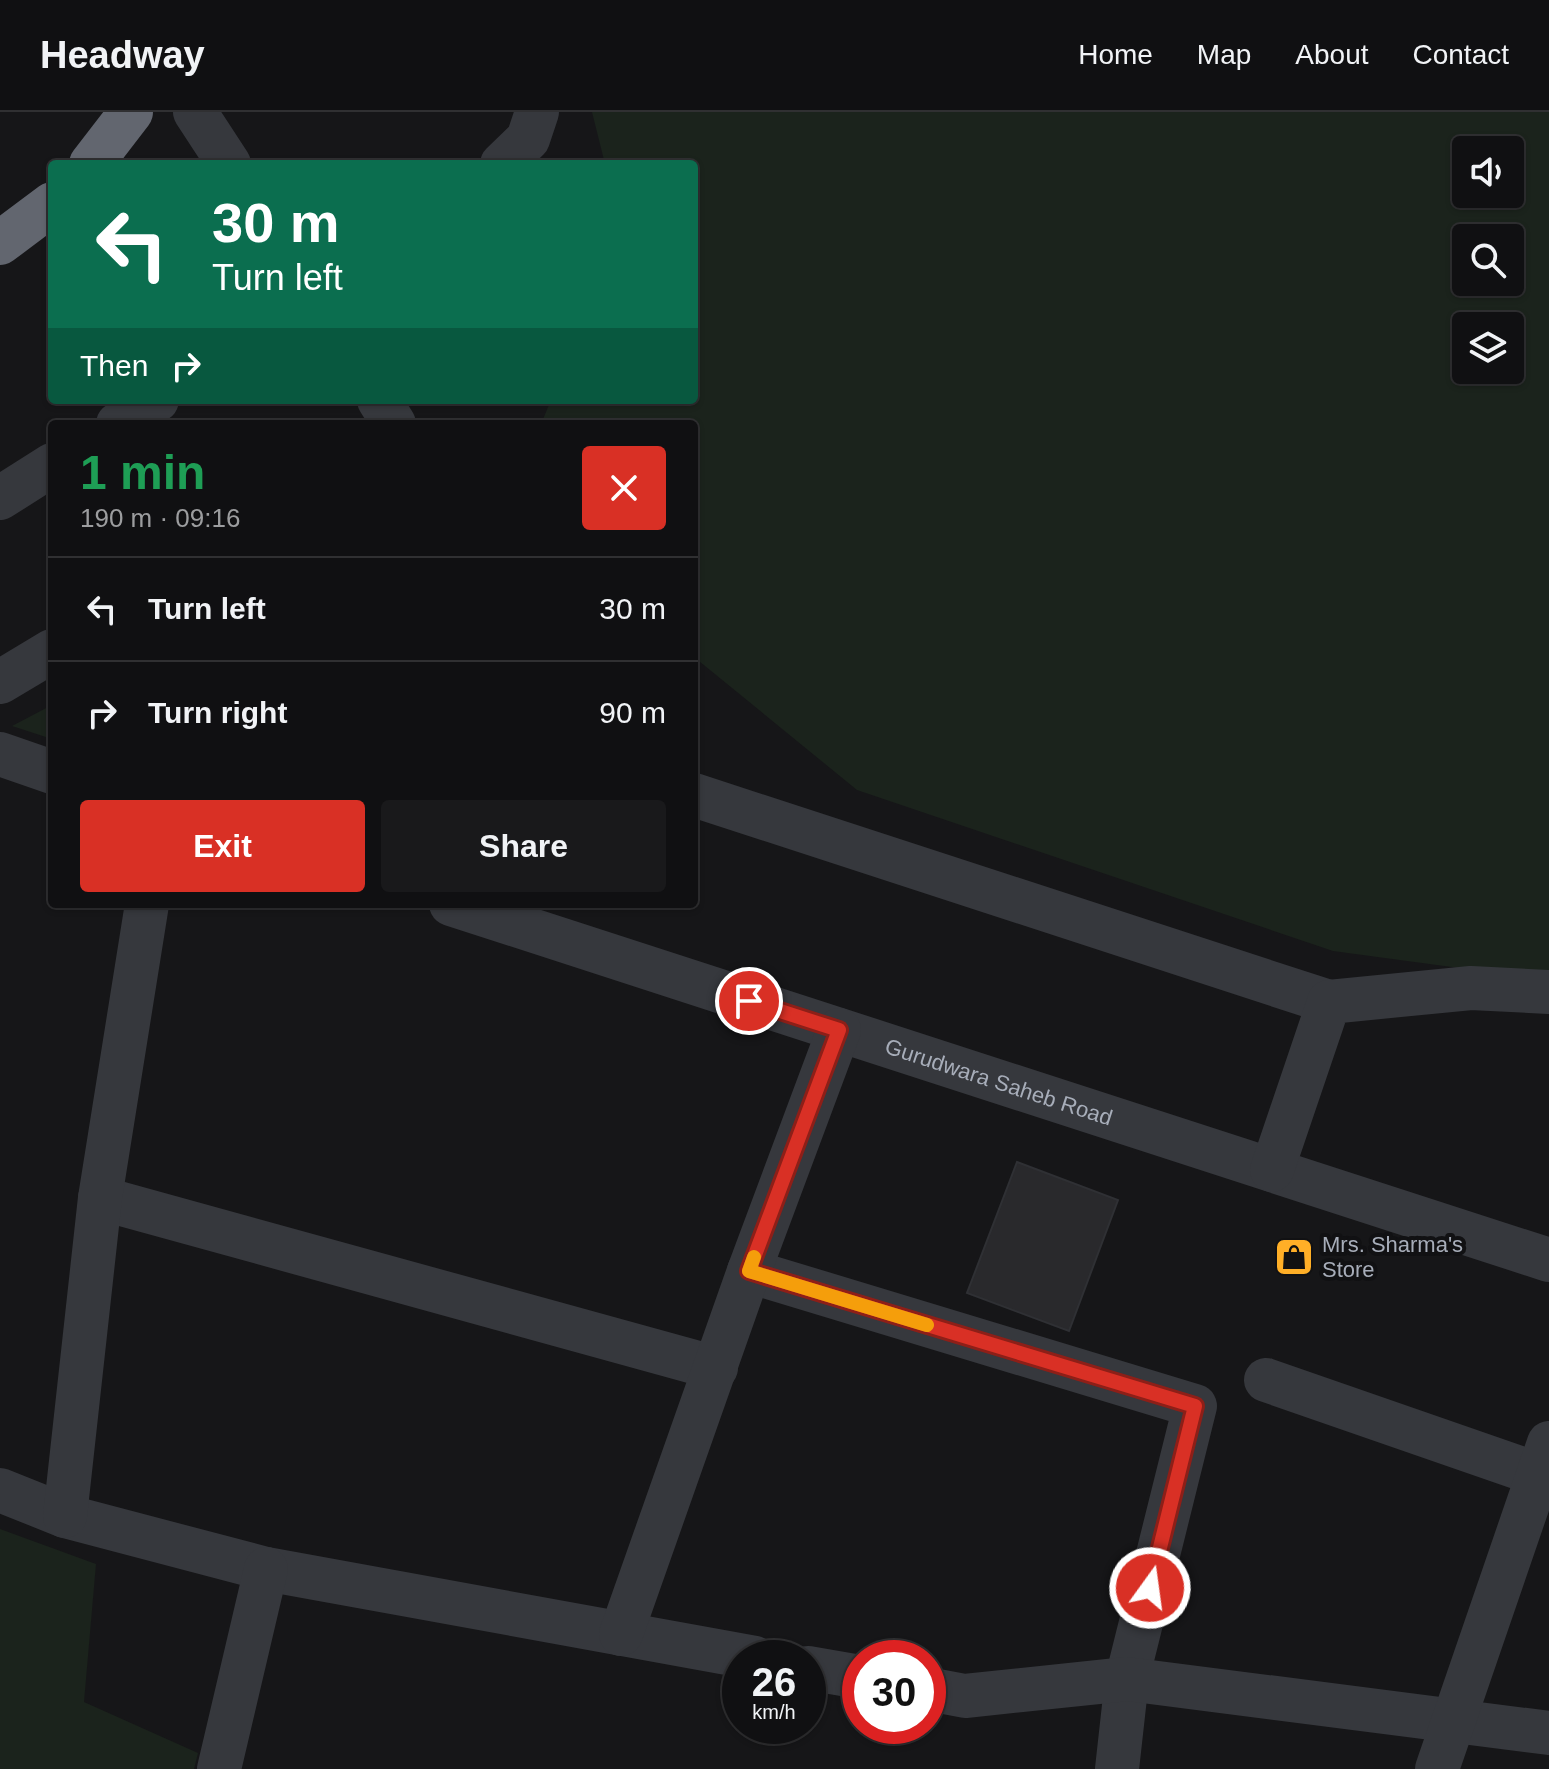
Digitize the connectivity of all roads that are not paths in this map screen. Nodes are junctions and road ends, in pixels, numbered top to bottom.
1 (131, 112) edge
2 (195, 112) edge
3 (537, 112) edge
4 (94, 160) edge
5 (226, 160) edge
6 (506, 160) edge
7 (48, 207) edge
8 (0, 243) edge
9 (150, 404) edge
10 (124, 420) edge
11 (48, 468) edge
12 (0, 498) edge
13 (48, 653) edge
14 (0, 682) edge
15 (0, 754) edge
16 (48, 771) edge
17 (698, 796) edge
18 (146, 908) edge
19 (463, 908) edge
20 (1549, 992) edge
21 (1329, 1002) junction
22 (839, 1030) junction
23 (1272, 1170) junction
24 (100, 1198) junction
25 (1549, 1260) edge
26 (749, 1271) junction
27 (716, 1368) junction
28 (1266, 1380) dead end
29 (1543, 1458) edge
30 (0, 1490) edge
31 (65, 1516) junction
32 (266, 1569) junction
33 (621, 1634) junction
34 (722, 1652) edge
35 (1127, 1679) junction
36 (946, 1692) edge
37 (1453, 1723) junction
38 (1549, 1733) edge
39 (219, 1769) edge
40 (1117, 1769) edge
41 (1437, 1769) edge

1 - 4 highway
2 - 5 street
3 - 6 street
7 - 8 highway
9 - 10 street
11 - 12 street
13 - 14 street
15 - 16 street
17 - 21 street
18 - 24 street
19 - 22 street, Gurudwara Saheb Road
20 - 21 street
21 - 23 street
22 - 23 street, Gurudwara Saheb Road
22 - 26 street
23 - 25 street, Gurudwara Saheb Road
24 - 27 street
24 - 31 street
26 - 27 street
26 - 35 street
27 - 33 street
28 - 29 street
29 - 37 street
30 - 31 street
31 - 32 street
32 - 33 street
32 - 39 street
33 - 34 street
35 - 36 street
35 - 37 street
35 - 40 street
37 - 38 street
37 - 41 street

